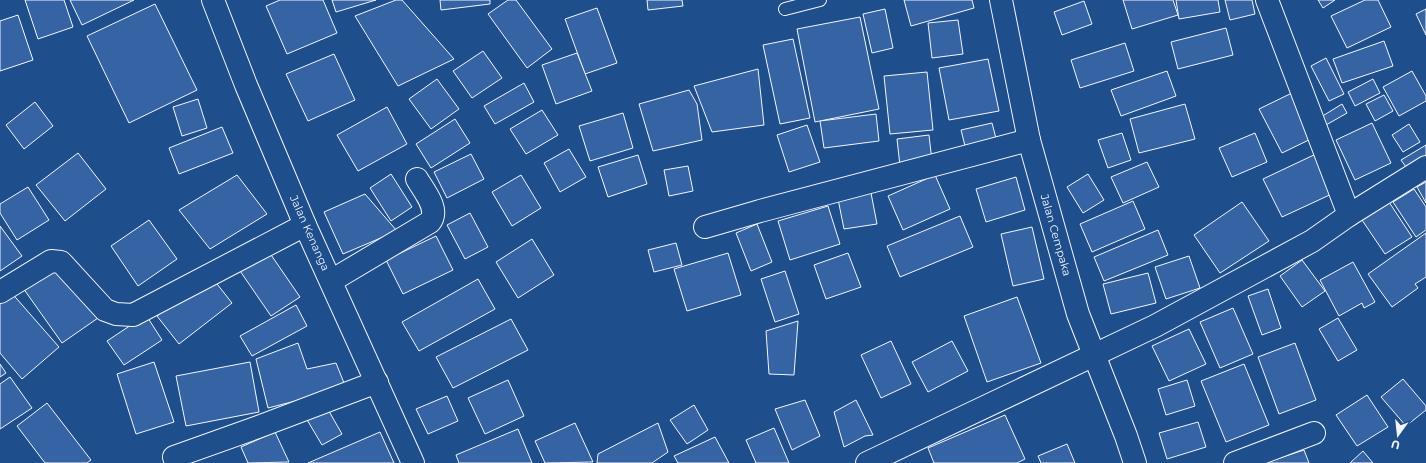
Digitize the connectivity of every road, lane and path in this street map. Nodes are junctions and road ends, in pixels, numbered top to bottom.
1 (213, 0) edge
2 (820, 0) edge
3 (1000, 0) edge
4 (1267, 0) edge
5 (785, 9) dead end
6 (1029, 140) junction
7 (1426, 167) edge
8 (417, 179) dead end
9 (1349, 215) junction
10 (306, 225) junction
11 (705, 227) dead end
12 (331, 281) junction
13 (0, 292) edge
14 (1093, 354) junction
15 (377, 382) junction
16 (1314, 433) dead end
17 (174, 457) dead end
18 (413, 463) edge
19 (867, 463) edge
20 (1135, 463) edge
21 (1235, 463) edge

1 - 10 street, Jalan Kenanga
2 - 5 lane
3 - 6 street, Jalan Cempaka
4 - 9 street
6 - 11 street
6 - 14 street, Jalan Cempaka
7 - 9 street
8 - 12 street
9 - 14 street
10 - 12 street, Jalan Kenanga
10 - 13 street
12 - 15 street, Jalan Kenanga
14 - 19 street
14 - 20 street, Jalan Cempaka
15 - 17 street
15 - 18 street, Jalan Kenanga
16 - 21 street

